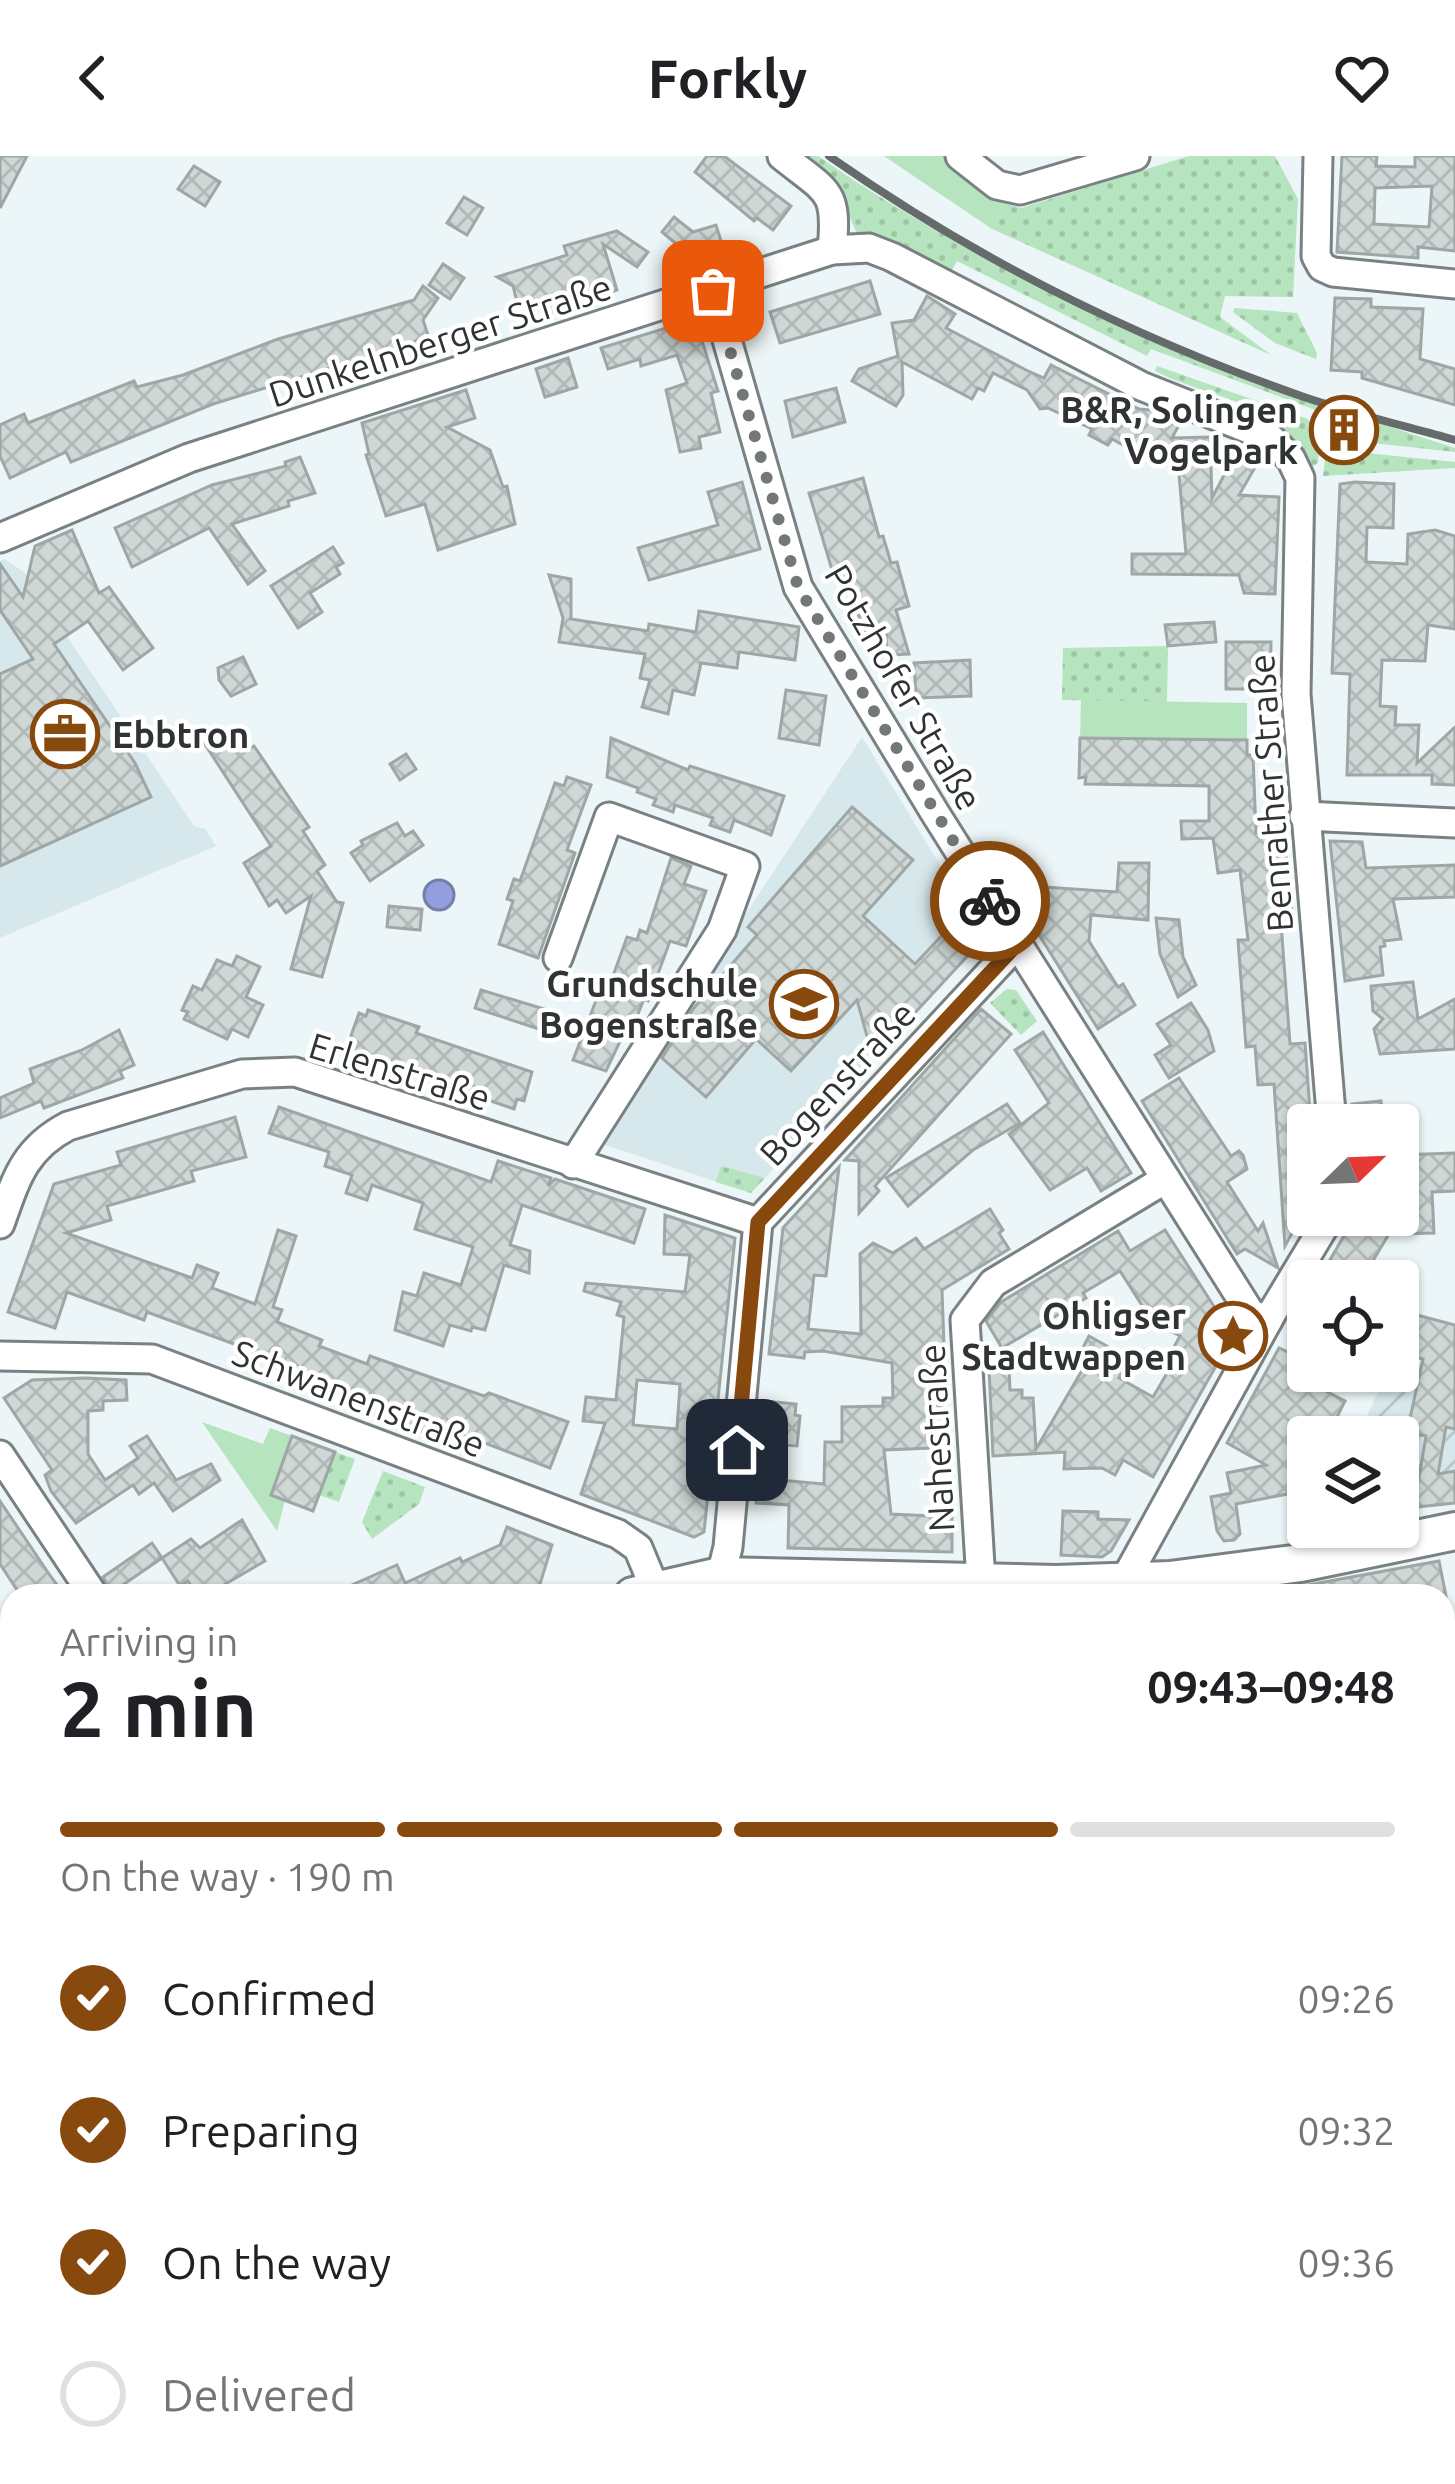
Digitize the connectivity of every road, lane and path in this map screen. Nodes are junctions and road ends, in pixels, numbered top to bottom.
1 (782, 156) edge
2 (961, 156) edge
3 (1135, 156) edge
4 (1318, 156) edge
5 (832, 250) junction
6 (1455, 284) edge
7 (713, 291) junction
8 (1291, 458) joint
9 (0, 538) edge
10 (1304, 816) junction
11 (1455, 823) edge
12 (1017, 944) junction
13 (558, 958) dead end
14 (1330, 1104) edge
15 (574, 1164) junction
16 (1164, 1180) junction
17 (758, 1222) junction
18 (0, 1224) edge
19 (1318, 1236) edge
20 (1268, 1320) junction
21 (0, 1356) edge
22 (0, 1455) edge
23 (1455, 1532) edge
24 (981, 1582) junction
25 (86, 1584) edge
26 (643, 1584) edge
27 (719, 1584) edge
28 (850, 1584) edge
29 (1020, 1584) edge
30 (1121, 1584) edge
31 (1151, 1584) edge

1 - 5 street
2 - 3 street
4 - 6 street
5 - 7 street, Dunkelnberger Straße
5 - 8 street, Dunkelnberger Straße
7 - 9 street, Dunkelnberger Straße
7 - 12 street, Potzhofer Straße
8 - 10 street, Benrather Straße
10 - 11 street
10 - 14 street, Benrather Straße
12 - 16 street, Potzhofer Straße
12 - 17 street, Bogenstraße
13 - 15 street
15 - 17 street, Erlenstraße
15 - 18 street, Erlenstraße
16 - 20 street, Potzhofer Straße
16 - 24 street, Nahestraße
17 - 27 street
19 - 20 street
20 - 30 street
21 - 26 street, Schwanenstraße
22 - 25 street
23 - 31 main road
24 - 28 main road
24 - 29 main road

